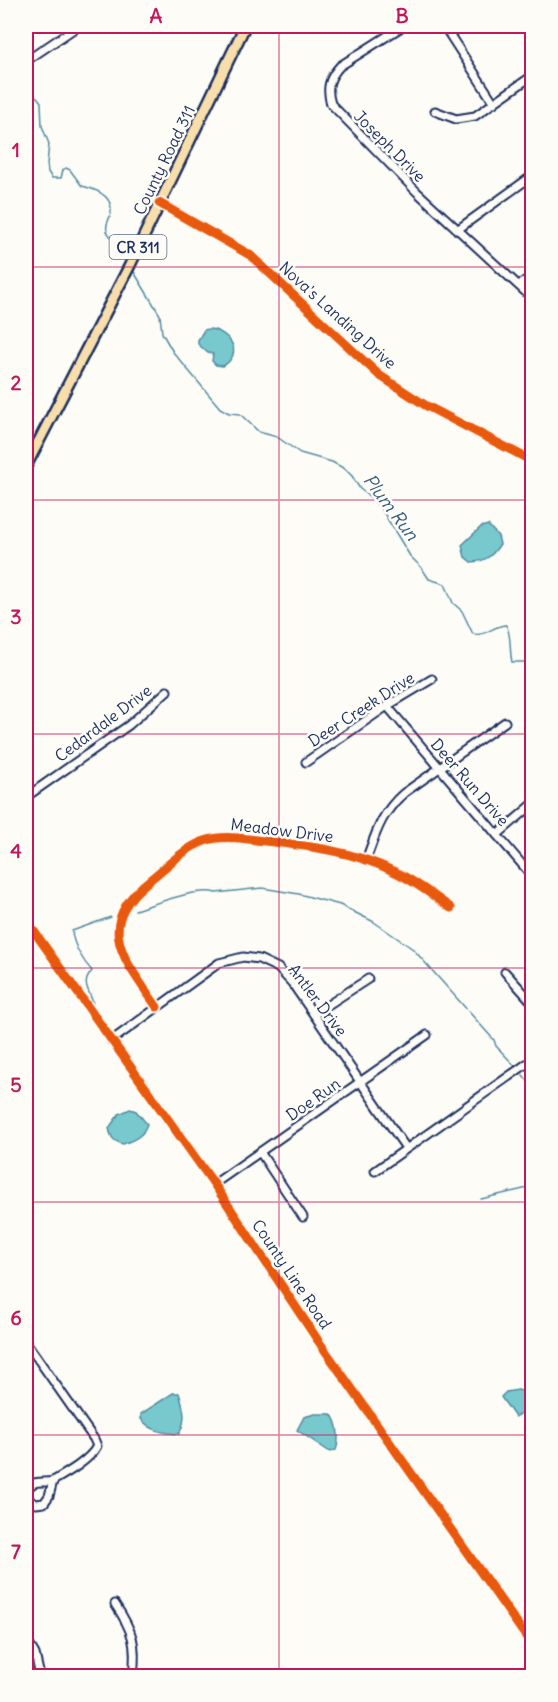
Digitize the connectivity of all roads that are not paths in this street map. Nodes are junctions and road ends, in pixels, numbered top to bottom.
1 (78, 26) edge
2 (245, 26) edge
3 (404, 26) edge
4 (444, 26) edge
5 (26, 62) edge
6 (532, 76) edge
7 (494, 103) junction
8 (435, 111) dead end
9 (532, 176) edge
10 (159, 203) junction
11 (457, 230) junction
12 (532, 276) edge
13 (519, 285) junction
14 (532, 297) edge
15 (532, 460) edge
16 (26, 466) edge
17 (432, 679) dead end
18 (167, 691) dead end
19 (387, 706) junction
20 (505, 722) dead end
21 (306, 762) dead end
22 (440, 769) junction
23 (26, 797) edge
24 (532, 805) edge
25 (497, 835) junction
26 (366, 860) junction
27 (532, 876) edge
28 (451, 908) dead end
29 (26, 920) edge
30 (505, 972) dead end
31 (368, 979) dead end
32 (532, 1002) edge
33 (157, 1007) junction
34 (314, 1014) junction
35 (427, 1035) dead end
36 (111, 1041) junction
37 (532, 1060) edge
38 (361, 1081) junction
39 (406, 1148) junction
40 (260, 1152) junction
41 (375, 1171) dead end
42 (214, 1184) junction
43 (303, 1217) dead end
44 (26, 1342) edge
45 (53, 1481) dead end
46 (116, 1604) dead end
47 (26, 1639) edge
48 (532, 1645) edge
49 (133, 1675) edge
50 (40, 1677) edge
51 (153, 1677) edge

1 - 5 street
2 - 10 main road, County Road 311 / CR 311
3 - 11 street, Joseph Drive
4 - 7 street
6 - 7 street
7 - 8 street
9 - 11 street
10 - 15 street, Nova's Landing Drive
10 - 16 main road, County Road 311 / CR 311
11 - 13 street, Joseph Drive
12 - 13 street
13 - 14 street, Joseph Drive
17 - 19 street, Deer Creek Drive
18 - 23 street, Cedardale Drive
19 - 21 street, Deer Creek Drive
19 - 22 street, Deer Run Drive
20 - 22 street
22 - 25 street, Deer Run Drive
22 - 26 street
24 - 25 street
25 - 27 street, Deer Run Drive
26 - 28 street, Meadow Drive
26 - 33 street, Meadow Drive
29 - 36 street, County Line Road
30 - 32 street
31 - 34 street
33 - 34 street, Antler Drive
33 - 36 street, Antler Drive
34 - 38 street, Antler Drive
35 - 38 street, Doe Run
36 - 42 street, County Line Road
37 - 39 street
38 - 39 street, Antler Drive
38 - 40 street, Doe Run
39 - 41 street
40 - 42 street, Doe Run
40 - 43 street
42 - 48 street, County Line Road
44 - 45 street
46 - 49 street
47 - 50 street
49 - 51 street

